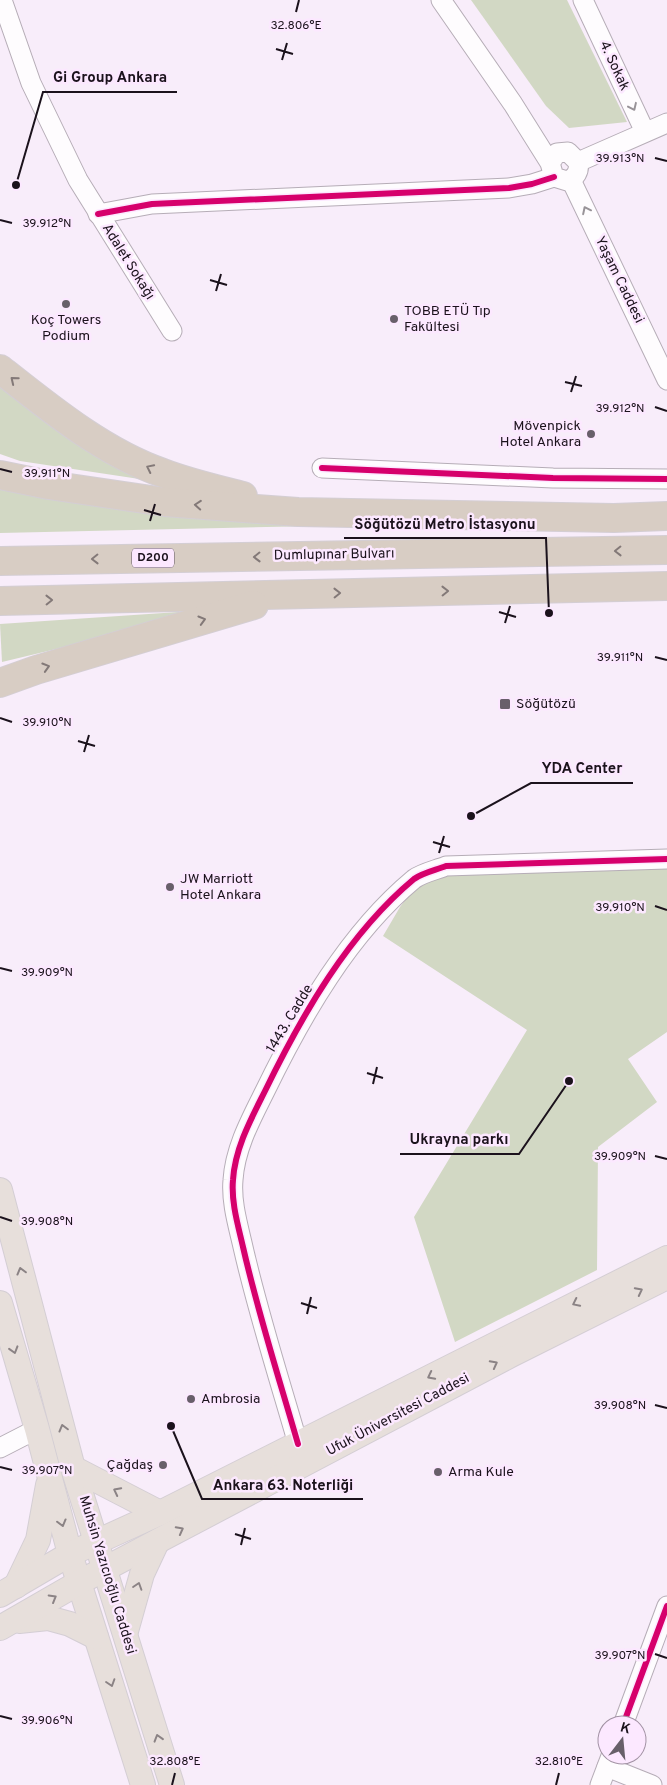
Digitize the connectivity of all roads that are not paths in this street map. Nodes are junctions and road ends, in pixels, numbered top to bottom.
1 (2, 0) edge
2 (441, 0) edge
3 (583, 0) edge
4 (667, 123) edge
5 (645, 132) junction
6 (559, 168) junction
7 (98, 214) junction
8 (172, 331) dead end
9 (0, 369) edge
10 (667, 380) edge
11 (322, 468) dead end
12 (0, 475) edge
13 (667, 478) edge
14 (298, 512) junction
15 (667, 516) edge
16 (614, 518) junction
17 (667, 550) edge
18 (306, 556) junction
19 (0, 561) edge
20 (667, 586) edge
21 (288, 595) junction
22 (0, 601) edge
23 (0, 683) edge
24 (667, 859) edge
25 (0, 1190) edge
26 (667, 1258) edge
27 (667, 1277) edge
28 (0, 1303) edge
29 (37, 1429) junction
30 (0, 1448) edge
31 (301, 1454) junction
32 (73, 1468) junction
33 (50, 1478) junction
34 (160, 1513) junction
35 (96, 1542) junction
36 (157, 1542) junction
37 (70, 1554) junction
38 (106, 1568) junction
39 (80, 1582) junction
40 (8, 1590) edge
41 (667, 1606) edge
42 (6, 1625) edge
43 (125, 1633) junction
44 (96, 1637) junction
45 (627, 1715) edge
46 (608, 1765) edge
47 (617, 1765) edge
48 (143, 1785) edge
49 (172, 1785) edge
50 (600, 1785) edge
51 (652, 1785) edge

1 - 7 street, Adalet Sokağı
2 - 6 street, Yaşam Caddesi
3 -> 5 street, 4. Sokak
4 - 5 street
5 - 6 street, Yaşam Caddesi
6 - 7 street
10 -> 6 street, Yaşam Caddesi
7 - 8 street, Adalet Sokağı
14 -> 9 highway
11 - 13 street
14 -> 12 highway
14 - 16 highway
15 - 16 highway
16 - 18 highway
17 -> 18 highway, Dumlupınar Bulvarı
18 -> 19 highway, Dumlupınar Bulvarı / D200
21 -> 20 highway
22 -> 21 highway
23 -> 21 highway
24 - 31 street, 1443. Cadde
32 -> 25 main road, Muhsin Yazıcıoğlu Caddesi
26 -> 31 main road, Ufuk Üniversitesi Caddesi
31 -> 27 main road, Ufuk Üniversitesi Caddesi
28 -> 29 main road, Muhsin Yazıcıoğlu Caddesi
29 - 30 street
29 - 33 main road, Muhsin Yazıcıoğlu Caddesi
31 - 34 main road, Ufuk Üniversitesi Caddesi
36 -> 31 main road, Ufuk Üniversitesi Caddesi
34 -> 32 main road
32 - 35 main road, Muhsin Yazıcıoğlu Caddesi
33 -> 37 main road, Muhsin Yazıcıoğlu Caddesi
33 - 40 main road
34 - 35 main road, Ufuk Üniversitesi Caddesi
35 - 37 main road, Ufuk Üniversitesi Caddesi
35 - 38 main road, Muhsin Yazıcıoğlu Caddesi
36 - 38 main road, Ufuk Üniversitesi Caddesi
43 -> 36 main road
37 - 39 main road, Muhsin Yazıcıoğlu Caddesi
37 - 40 main road, Ufuk Üniversitesi Caddesi
38 - 39 main road, Ufuk Üniversitesi Caddesi
38 - 43 main road, Muhsin Yazıcıoğlu Caddesi
42 -> 39 main road, Ufuk Üniversitesi Caddesi
39 - 44 main road, Muhsin Yazıcıoğlu Caddesi
41 - 45 street
42 - 44 main road
49 -> 43 main road, Muhsin Yazıcıoğlu Caddesi
44 -> 48 main road, Muhsin Yazıcıoğlu Caddesi
46 - 50 street
47 - 51 street

